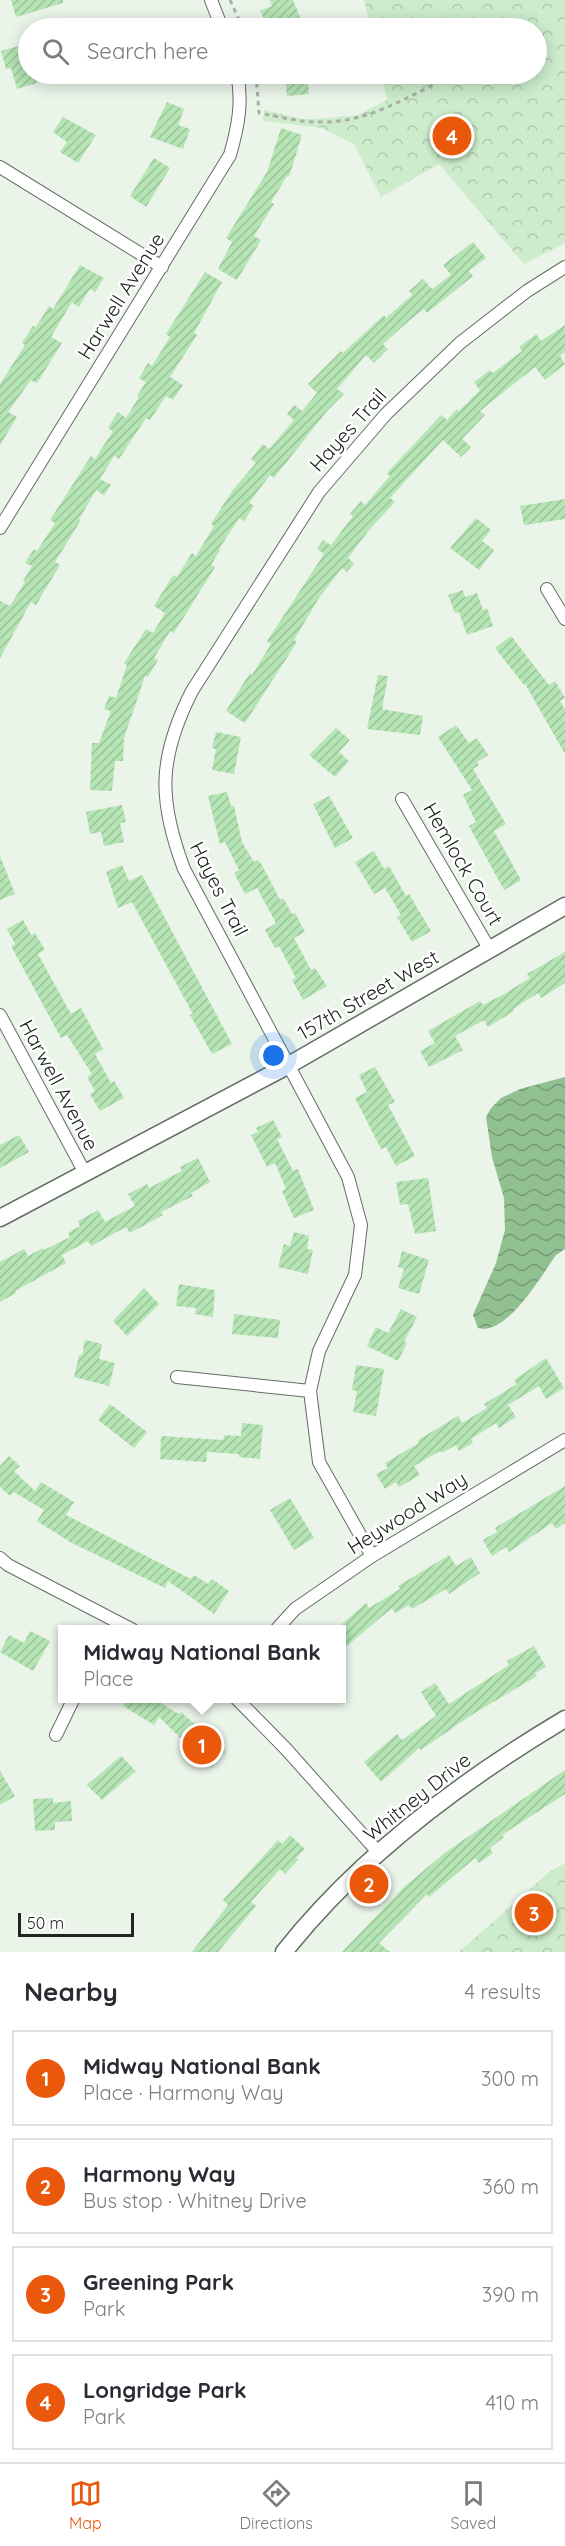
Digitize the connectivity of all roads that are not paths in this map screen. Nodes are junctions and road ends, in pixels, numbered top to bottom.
1 (211, 0) edge
2 (218, 18) edge
3 (239, 84) edge
4 (0, 167) edge
5 (162, 267) junction
6 (565, 267) edge
7 (0, 528) edge
8 (547, 589) dead end
9 (565, 619) edge
10 (402, 799) dead end
11 (565, 906) edge
12 (490, 950) junction
13 (0, 1015) edge
14 (289, 1065) junction
15 (85, 1173) junction
16 (0, 1218) edge
17 (177, 1377) dead end
18 (310, 1390) junction
19 (565, 1440) edge
20 (372, 1556) junction
21 (0, 1558) edge
22 (109, 1624) edge
23 (280, 1625) edge
24 (72, 1703) edge
25 (241, 1703) edge
26 (565, 1719) edge
27 (56, 1735) dead end
28 (378, 1852) junction
29 (284, 1952) edge

1 - 2 street
3 - 5 street, Harwell Avenue
4 - 5 street
5 - 7 street, Harwell Avenue
6 - 14 street, Hayes Trail
8 - 9 street
10 - 12 street, Hemlock Court
11 - 12 street, 157th Street West
12 - 14 street, 157th Street West
13 - 15 street, Harwell Avenue
14 - 15 street, 157th Street West
14 - 18 street, Hayes Trail
15 - 16 street, 157th Street West
17 - 18 street
18 - 20 street, Hayes Trail
19 - 20 street, Heywood Way
20 - 23 street, Heywood Way
21 - 22 street
24 - 27 street
25 - 28 street
26 - 28 street, Whitney Drive
28 - 29 street, Whitney Drive

